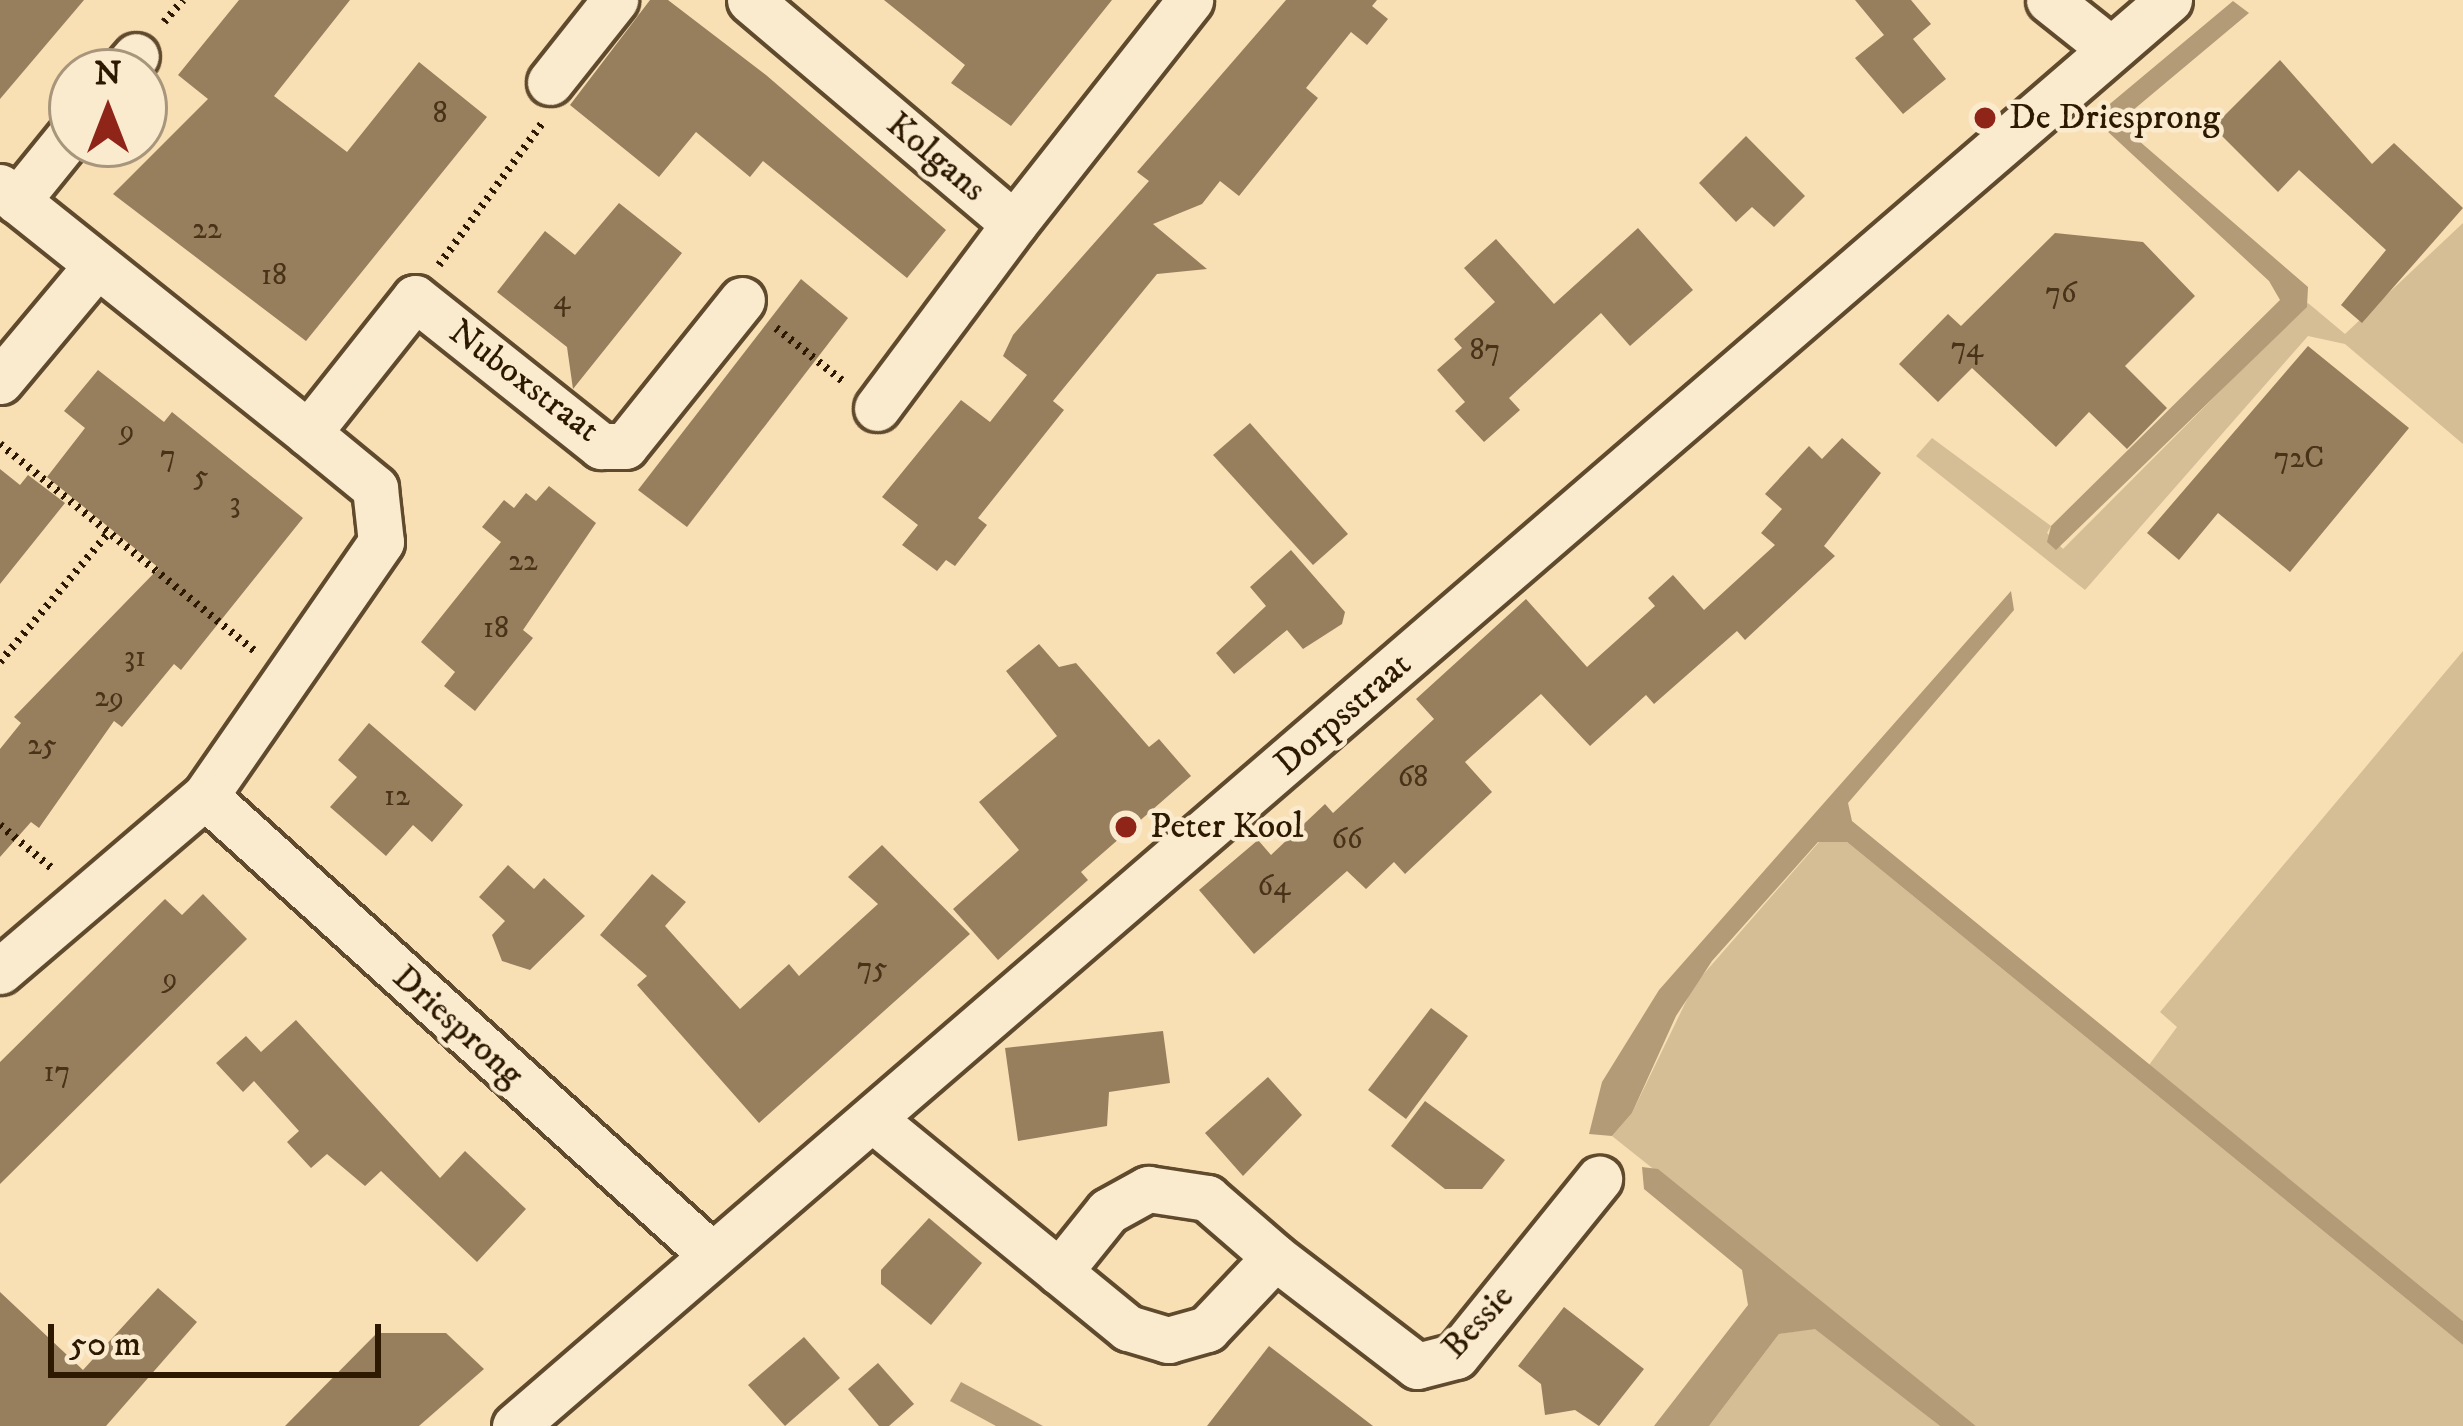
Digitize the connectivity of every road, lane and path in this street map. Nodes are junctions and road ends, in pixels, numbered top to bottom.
1 (615, 0) edge
2 (750, 0) edge
3 (1190, 0) edge
4 (2049, 0) edge
5 (2169, 0) edge
6 (2108, 47) junction
7 (550, 82) joint
8 (48, 156) edge
9 (8, 194) edge
10 (1014, 224) junction
11 (97, 265) junction
12 (416, 298) junction
13 (742, 300) joint
14 (0, 381) edge
15 (877, 408) joint
16 (308, 433) junction
17 (0, 444) edge
18 (109, 532) junction
19 (0, 662) edge
20 (288, 677) junction
21 (205, 796) junction
22 (0, 825) edge
23 (85, 895) junction
24 (0, 970) edge
25 (875, 1121) junction
26 (1599, 1179) dead end
27 (712, 1255) junction
28 (1275, 1257) junction
29 (1059, 1272) junction
30 (515, 1426) edge

1 - 7 street
2 - 10 street, Kolgans
3 - 10 street, Kolgans
4 - 6 street
5 - 6 street, Dorpsstraat
6 - 25 street, Dorpsstraat
7 - 12 path, Nuboxstraat
8 - 9 street
9 - 11 street
10 - 15 street
11 - 14 street
11 - 16 street
12 - 13 street, Nuboxstraat
12 - 16 street, Nuboxstraat
13 - 15 path
16 - 20 street
17 - 18 path
18 - 19 path
18 - 20 path
20 - 21 street
21 - 23 street
21 - 27 street, Driesprong
22 - 23 path
23 - 24 street
25 - 27 street, Dorpsstraat
25 - 29 street
26 - 28 street, Bessie
27 - 30 street, Dorpsstraat
28 - 29 street
28 - 29 street, Bessie

